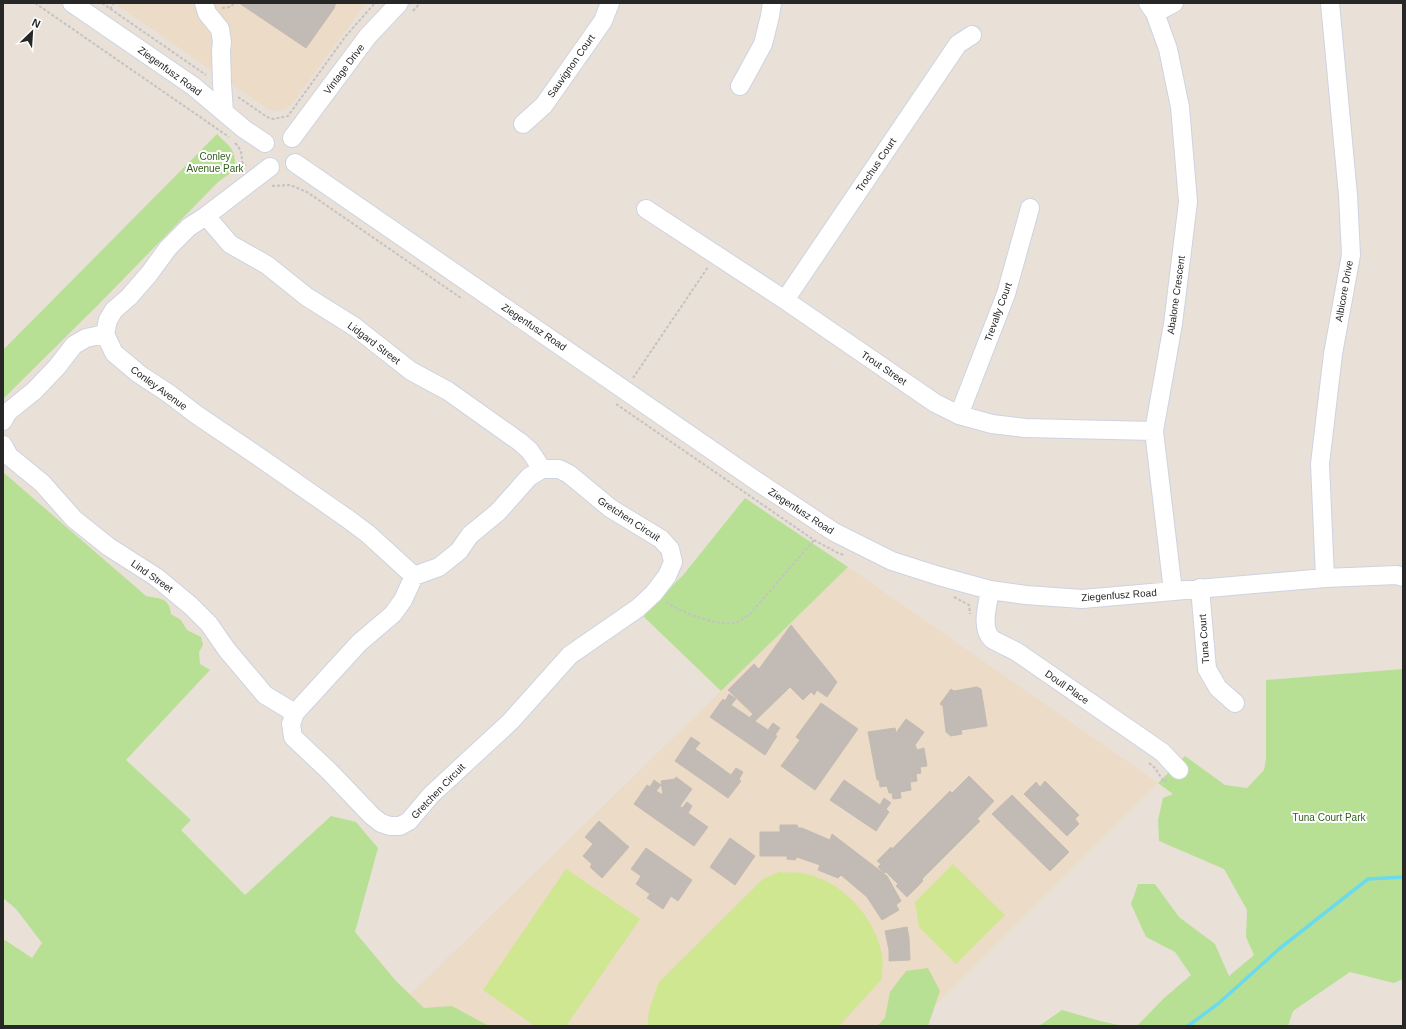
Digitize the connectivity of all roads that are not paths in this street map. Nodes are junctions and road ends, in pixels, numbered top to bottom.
1 (72, 3) edge
2 (204, 3) edge
3 (399, 3) edge
4 (610, 3) edge
5 (772, 3) edge
6 (1174, 3) edge
7 (1330, 3) edge
8 (1151, 8) edge
9 (972, 35) dead end
10 (740, 86) dead end
11 (224, 112) junction
12 (523, 124) dead end
13 (292, 138) junction
14 (265, 143) junction
15 (295, 163) junction
16 (270, 167) junction
17 (646, 208) dead end
18 (1030, 208) dead end
19 (206, 216) junction
20 (785, 300) junction
21 (105, 334) junction
22 (959, 415) junction
23 (3, 421) edge
24 (1154, 431) junction
25 (3, 445) edge
26 (542, 469) junction
27 (1401, 575) edge
28 (414, 576) junction
29 (1325, 578) junction
30 (1200, 588) junction
31 (990, 590) junction
32 (1173, 591) junction
33 (1235, 703) dead end
34 (295, 713) junction
35 (1179, 770) dead end

1 - 11 street, Ziegenfusz Road
2 - 11 street
3 - 13 street, Vintage Drive
4 - 12 street, Sauvignon Court
5 - 10 street
6 - 8 street
7 - 29 street, Albicore Drive
8 - 24 street, Abalone Crescent
9 - 20 street, Trochus Court
11 - 14 street, Ziegenfusz Road
13 - 14 street
13 - 15 street
14 - 16 street
15 - 16 street
15 - 31 street, Ziegenfusz Road
16 - 19 street
17 - 20 street, Trout Street
18 - 22 street, Trevally Court
19 - 21 street
19 - 26 street, Lidgard Street
20 - 22 street, Trout Street
21 - 23 street
21 - 28 street, Conley Avenue
22 - 24 street, Trout Street
24 - 32 street, Abalone Crescent
25 - 34 street, Lind Street
26 - 28 street
26 - 34 street, Gretchen Circuit
27 - 29 street, Ziegenfusz Road
28 - 34 street
29 - 30 street, Ziegenfusz Road
30 - 32 street, Ziegenfusz Road
30 - 33 street, Tuna Court
31 - 32 street, Ziegenfusz Road
31 - 35 street, Doull Place

